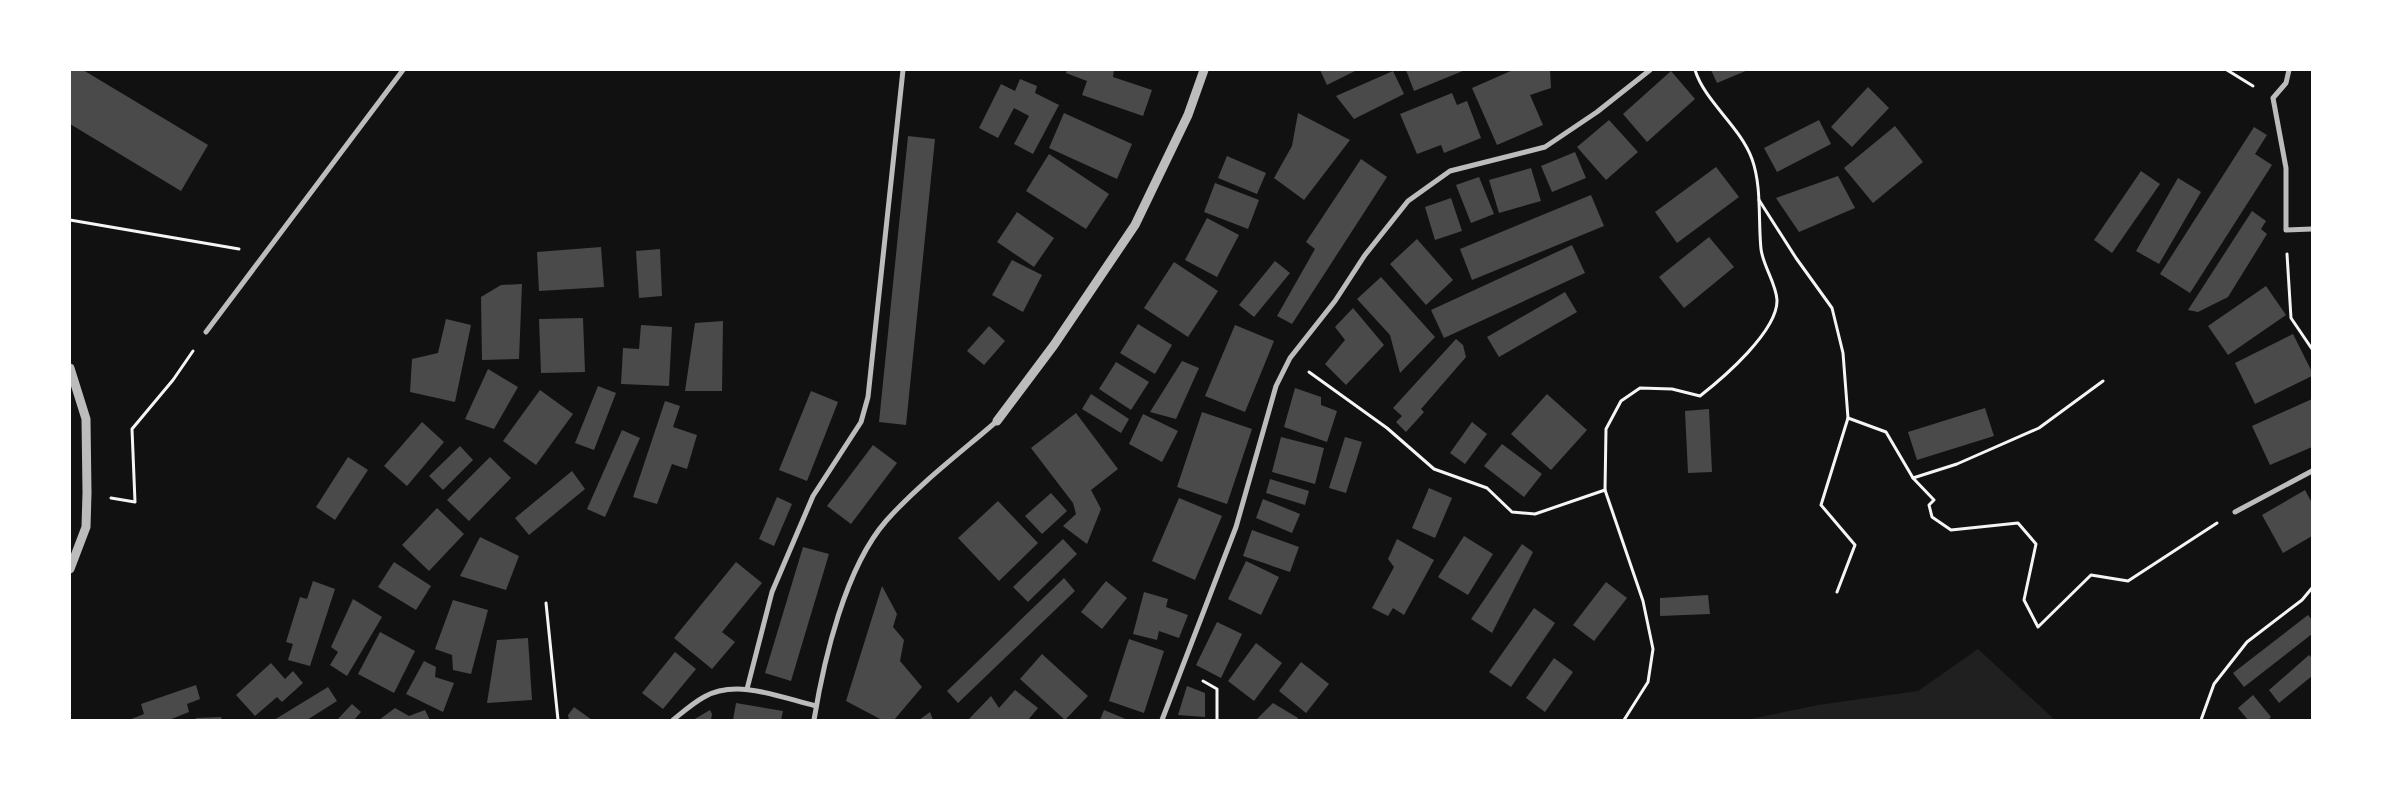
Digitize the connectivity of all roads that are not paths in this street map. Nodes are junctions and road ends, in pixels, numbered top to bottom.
1 (403, 70) edge
2 (903, 70) edge
3 (1204, 70) edge
4 (1650, 70) edge
5 (2289, 70) edge
6 (2312, 229) edge
7 (206, 332) road end
8 (70, 368) edge
9 (997, 421) joint
10 (2312, 471) edge
11 (2236, 512) road end
12 (70, 569) edge
13 (747, 689) junction
14 (816, 706) junction
15 (673, 720) edge
16 (814, 720) edge
17 (1162, 720) edge

1 - 7 street
2 - 13 street
3 - 9 street
4 - 17 street
5 - 6 street
8 - 12 street
9 - 14 street
10 - 11 street
13 - 14 street
13 - 15 street
14 - 16 street

